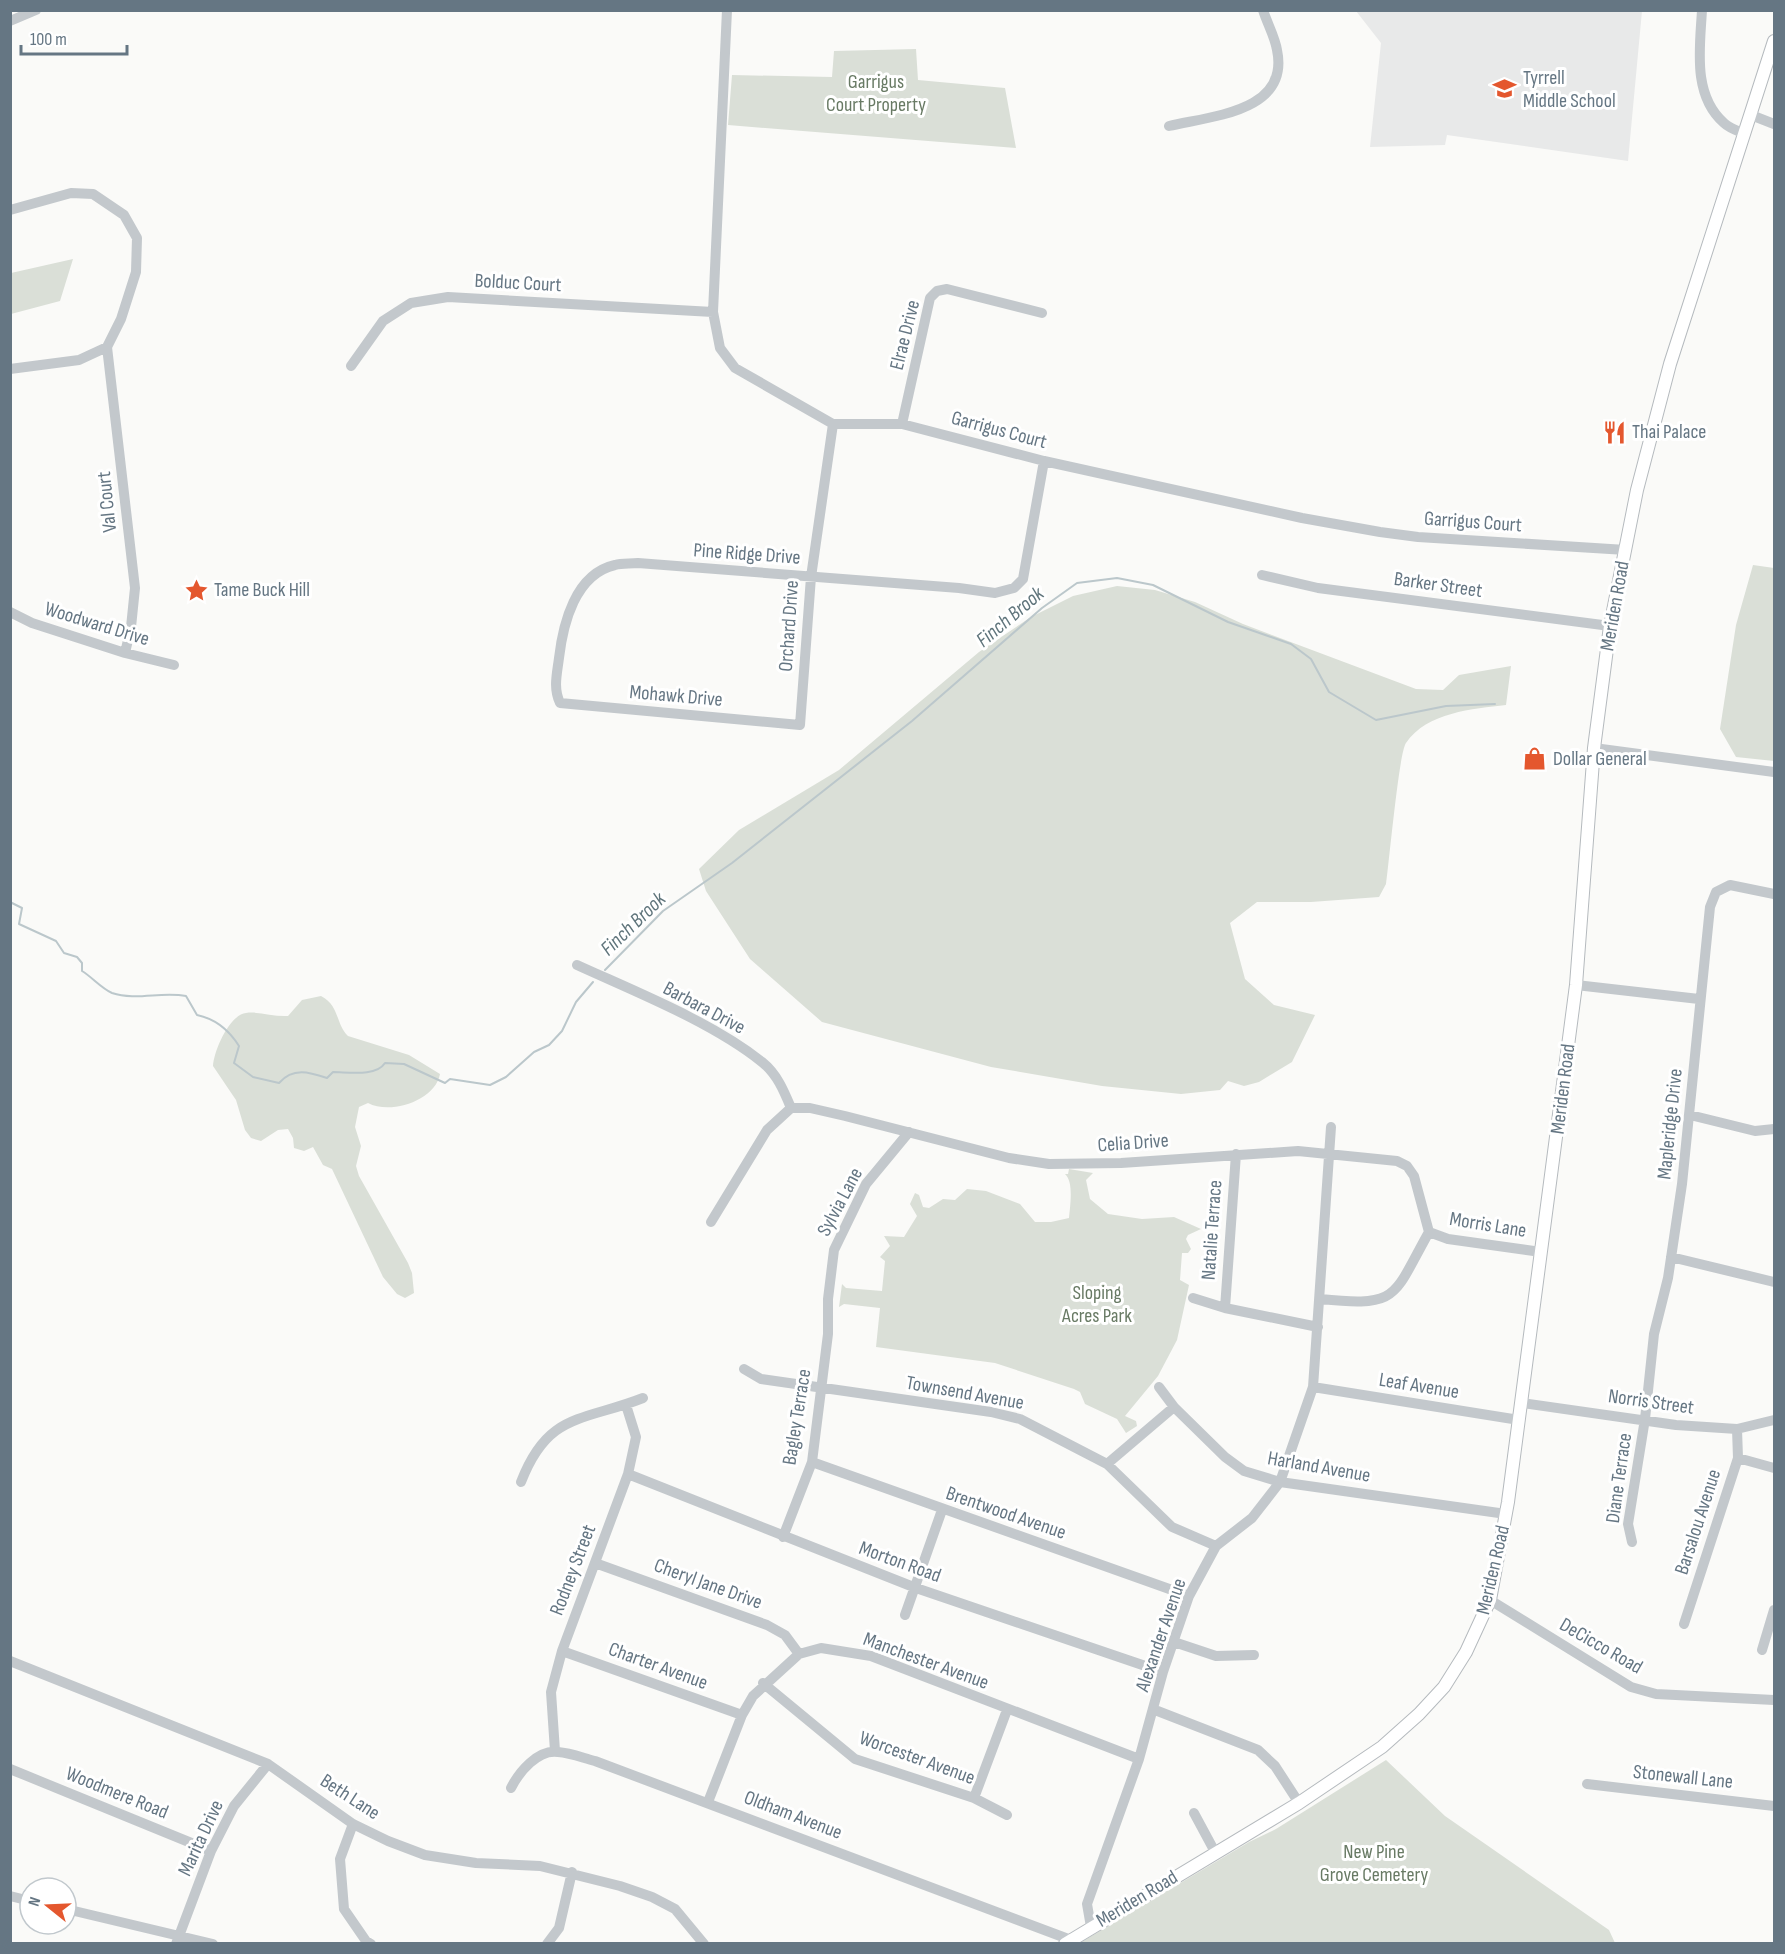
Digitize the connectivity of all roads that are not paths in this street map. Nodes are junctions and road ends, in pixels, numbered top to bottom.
1 (36, 10) edge
2 (727, 10) edge
3 (1263, 10) edge
4 (1702, 10) edge
5 (10, 21) edge
6 (1774, 41) edge
7 (1751, 115) junction
8 (1774, 124) edge
9 (1169, 126) dead end
10 (1745, 134) junction
11 (10, 210) edge
12 (713, 312) junction
13 (1042, 313) dead end
14 (107, 347) junction
15 (351, 366) dead end
16 (10, 369) edge
17 (833, 424) junction
18 (903, 424) junction
19 (1044, 461) junction
20 (1626, 550) junction
21 (1262, 575) dead end
22 (811, 577) junction
23 (10, 612) edge
24 (1610, 626) junction
25 (125, 653) junction
26 (174, 665) dead end
27 (556, 693) joint
28 (800, 725) joint
29 (1594, 747) junction
30 (1774, 771) edge
31 (1774, 894) edge
32 (578, 965) dead end
33 (1576, 985) junction
34 (1700, 999) junction
35 (791, 1108) junction
36 (1690, 1115) junction
37 (1331, 1128) dead end
38 (1774, 1129) edge
39 (909, 1132) junction
40 (1329, 1153) junction
41 (1236, 1154) junction
42 (711, 1222) dead end
43 (1429, 1232) junction
44 (1541, 1252) junction
45 (1671, 1257) junction
46 (1774, 1282) edge
47 (1193, 1298) dead end
48 (828, 1299) joint
49 (1320, 1299) junction
50 (1225, 1308) junction
51 (1318, 1327) junction
52 (744, 1369) dead end
53 (1159, 1387) dead end
54 (1313, 1387) junction
55 (820, 1389) junction
56 (643, 1398) dead end
57 (1522, 1403) junction
58 (626, 1405) junction
59 (1174, 1407) junction
60 (1645, 1419) junction
61 (1519, 1420) junction
62 (1774, 1420) edge
63 (1737, 1429) junction
64 (1737, 1458) junction
65 (812, 1462) junction
66 (1107, 1464) junction
67 (1774, 1468) edge
68 (628, 1474) junction
69 (521, 1482) dead end
70 (1280, 1482) junction
71 (942, 1510) junction
72 (1506, 1514) junction
73 (783, 1537) junction
74 (1632, 1542) dead end
75 (1216, 1546) junction
76 (595, 1563) junction
77 (916, 1588) junction
78 (1189, 1596) junction
79 (1490, 1600) junction
80 (1774, 1610) edge
81 (905, 1615) dead end
82 (1684, 1624) dead end
83 (1173, 1642) junction
84 (1762, 1650) dead end
85 (562, 1651) junction
86 (799, 1654) junction
87 (1254, 1655) dead end
88 (10, 1661) edge
89 (1163, 1672) junction
90 (763, 1683) junction
91 (1774, 1700) edge
92 (1007, 1710) junction
93 (1155, 1710) junction
94 (742, 1715) junction
95 (555, 1751) junction
96 (1139, 1759) junction
97 (268, 1764) junction
98 (10, 1769) edge
99 (1587, 1784) dead end
100 (511, 1788) dead end
101 (974, 1798) junction
102 (708, 1803) junction
103 (1299, 1803) junction
104 (1774, 1806) edge
105 (1194, 1813) dead end
106 (1007, 1815) dead end
107 (352, 1824) junction
108 (211, 1851) junction
109 (1215, 1852) junction
110 (572, 1872) junction
111 (78, 1912) edge
112 (1091, 1927) junction
113 (178, 1940) edge
114 (1068, 1942) edge
115 (213, 1944) edge
116 (371, 1944) edge
117 (548, 1944) edge
118 (704, 1944) edge

1 - 5 street
2 - 12 street, Garrigus Court
3 - 9 street
4 - 10 street
6 - 7 main road, Meriden Road
7 - 8 street
7 - 10 main road, Meriden Road
10 - 20 main road, Meriden Road
11 - 14 street
12 - 15 street, Bolduc Court
12 - 17 street, Garrigus Court
13 - 18 street, Elrae Drive
14 - 16 street
14 - 25 street, Val Court
17 - 18 street, Garrigus Court
17 - 22 street, Orchard Drive
18 - 19 street, Garrigus Court
19 - 20 street, Garrigus Court
19 - 22 street, Pine Ridge Drive
20 - 24 main road, Meriden Road
21 - 24 street, Barker Street
22 - 27 street, Pine Ridge Drive
22 - 28 street, Orchard Drive
23 - 25 street, Woodward Drive
24 - 29 main road, Meriden Road
25 - 26 street, Woodward Drive
27 - 28 street, Mohawk Drive
29 - 30 street
29 - 33 main road, Meriden Road
31 - 34 street, Mapleridge Drive
32 - 35 street, Barbara Drive
33 - 34 street
33 - 44 main road, Meriden Road
34 - 36 street, Mapleridge Drive
35 - 39 street, Celia Drive
35 - 42 street
36 - 38 street
36 - 45 street, Mapleridge Drive
37 - 40 street, Alexander Avenue
39 - 41 street, Celia Drive
39 - 48 street, Sylvia Lane
40 - 41 street, Celia Drive
40 - 43 street, Celia Drive
40 - 49 street, Alexander Avenue
41 - 50 street, Natalie Terrace
43 - 44 street, Morris Lane
43 - 49 street
44 - 57 main road, Meriden Road
45 - 46 street
45 - 60 street, Mapleridge Drive
47 - 50 street
48 - 55 street, Bagley Terrace
49 - 51 street, Alexander Avenue
50 - 51 street
51 - 54 street, Alexander Avenue
52 - 55 street, Townsend Avenue
53 - 59 street, Harland Avenue
54 - 61 street, Leaf Avenue
54 - 70 street, Alexander Avenue
55 - 65 street, Bagley Terrace
55 - 66 street, Townsend Avenue
56 - 58 street
57 - 60 street, Norris Street
57 - 61 main road, Meriden Road
58 - 68 street, Rodney Street
58 - 69 street
59 - 66 street
59 - 70 street, Harland Avenue
60 - 63 street, Norris Street
60 - 74 street, Diane Terrace
61 - 72 main road, Meriden Road
62 - 63 street, Norris Street
63 - 64 street, Barsalou Avenue
64 - 67 street
64 - 82 street, Barsalou Avenue
65 - 71 street, Brentwood Avenue
65 - 73 street, Bagley Terrace
66 - 75 street, Townsend Avenue
68 - 73 street, Morton Road
68 - 76 street, Rodney Street
70 - 72 street, Harland Avenue
70 - 75 street, Alexander Avenue
71 - 77 street
71 - 78 street, Brentwood Avenue
72 - 79 main road, Meriden Road
73 - 77 street, Morton Road
75 - 78 street, Alexander Avenue
76 - 85 street, Rodney Street
76 - 86 street, Cheryl Jane Drive
77 - 81 street
77 - 89 street, Morton Road
78 - 83 street, Alexander Avenue
79 - 91 street, DeCicco Road
79 - 103 main road, Meriden Road
80 - 84 street
83 - 87 street
83 - 89 street, Alexander Avenue
85 - 94 street, Charter Avenue
85 - 95 street, Rodney Street
86 - 90 street, Manchester Avenue
86 - 92 street, Manchester Avenue
88 - 97 street, Beth Lane
89 - 93 street, Alexander Avenue
90 - 94 street, Manchester Avenue
90 - 101 street, Worcester Avenue
92 - 96 street, Manchester Avenue
92 - 101 street
93 - 96 street, Alexander Avenue
93 - 103 street
94 - 102 street, Manchester Avenue
95 - 100 street
95 - 102 street, Oldham Avenue
96 - 112 street, Alexander Avenue
97 - 107 street, Beth Lane
97 - 108 street, Marita Drive
98 - 108 street, Woodmere Road
99 - 104 street, Stonewall Lane
101 - 106 street, Worcester Avenue
102 - 114 street, Oldham Avenue
103 - 109 main road, Meriden Road
105 - 109 street
107 - 110 street, Beth Lane
107 - 116 street
108 - 113 street, Marita Drive
109 - 112 main road, Meriden Road
110 - 117 street
110 - 118 street, Beth Lane
111 - 113 street
112 - 114 main road, Meriden Road
113 - 115 street

